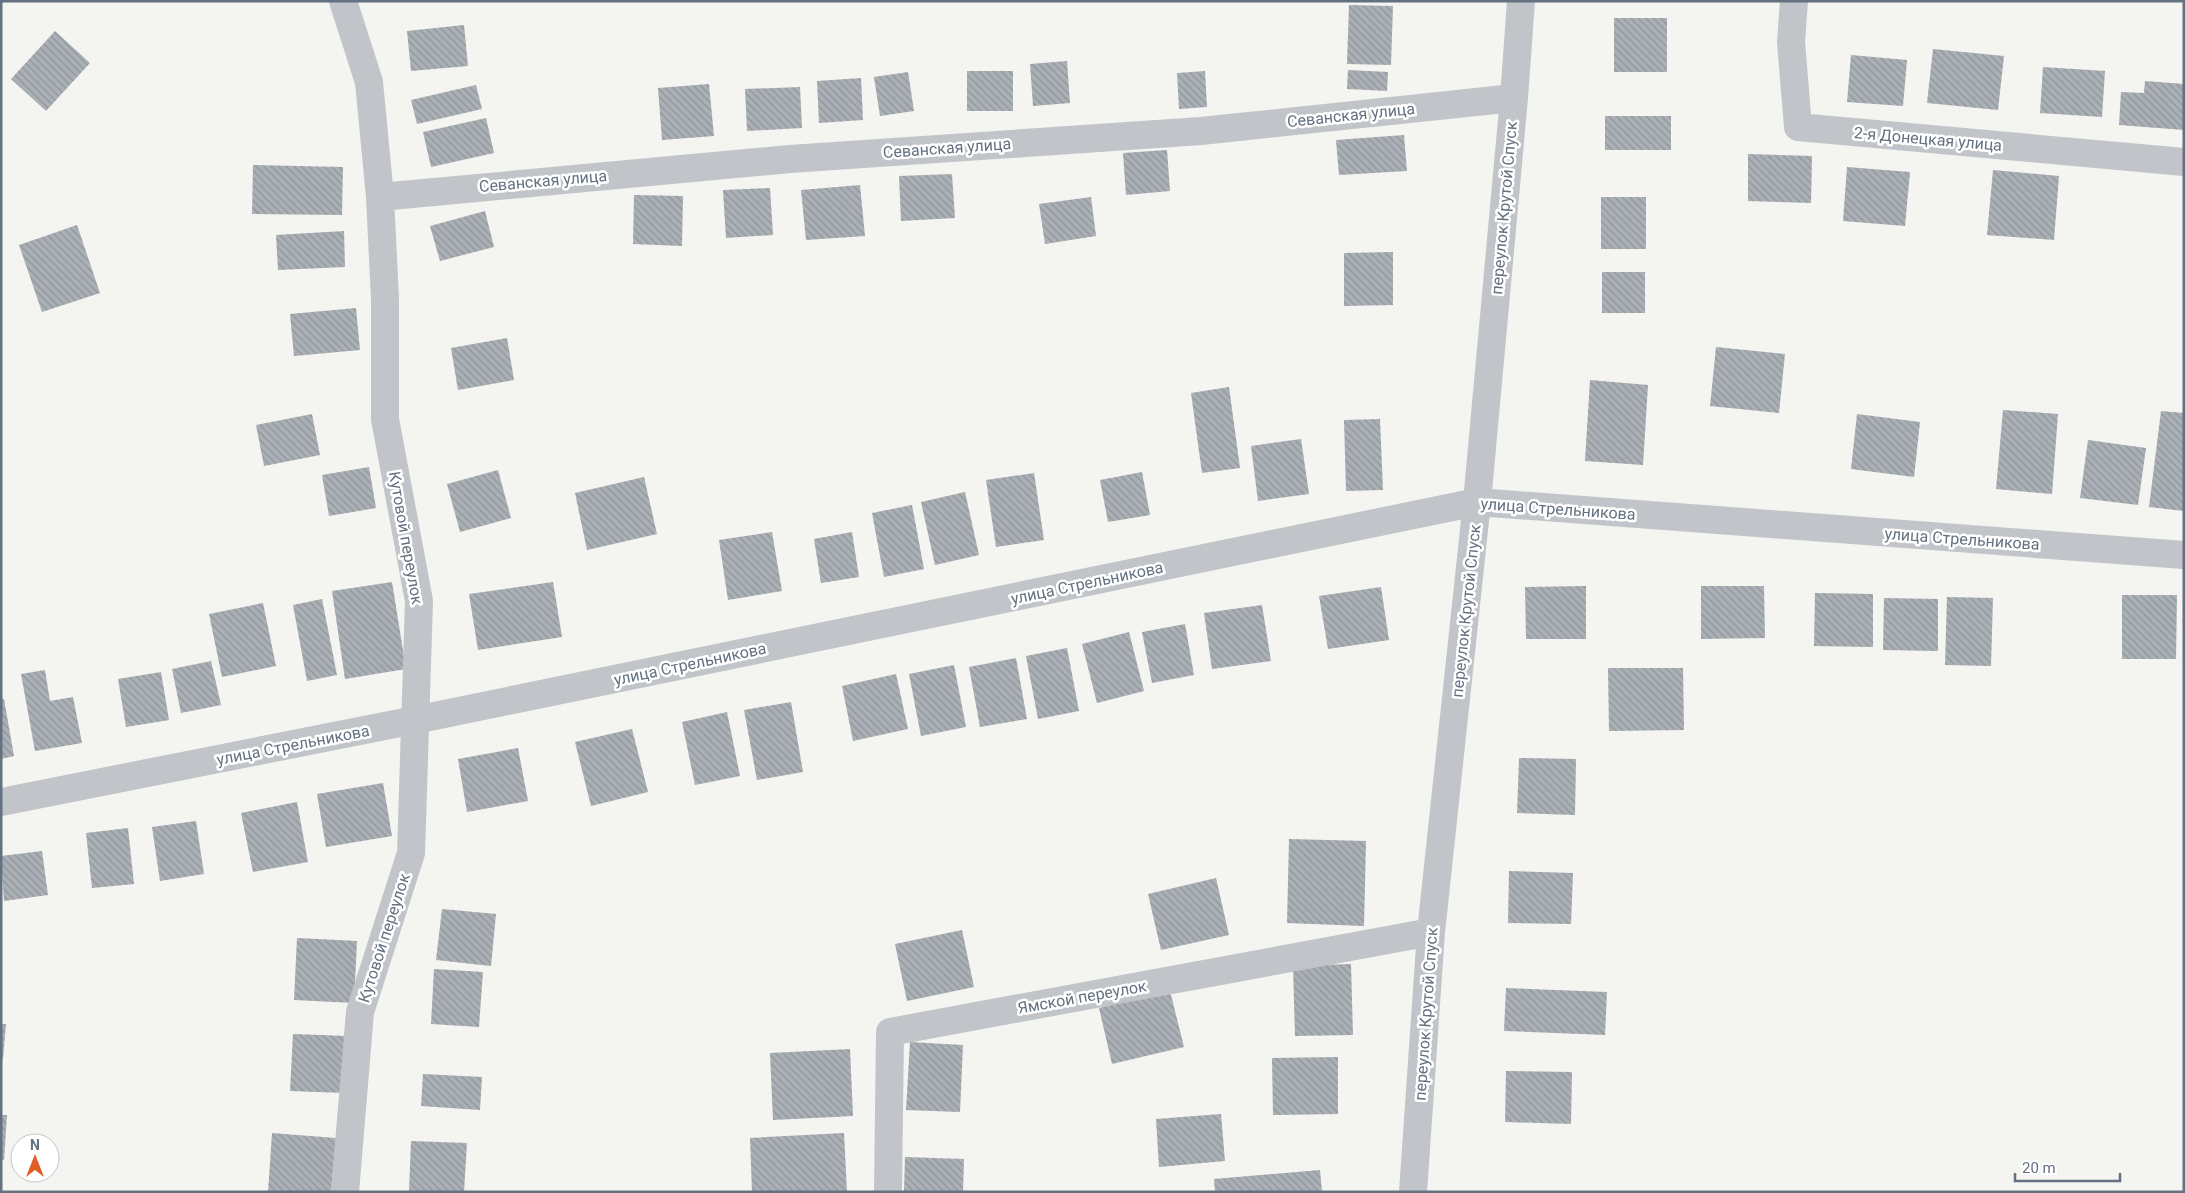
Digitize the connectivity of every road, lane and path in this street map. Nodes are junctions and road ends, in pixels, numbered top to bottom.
1 (343, 1) edge
2 (1521, 1) edge
3 (1794, 1) edge
4 (1514, 98) junction
5 (2184, 162) edge
6 (380, 197) junction
7 (1477, 502) junction
8 (2184, 555) edge
9 (415, 720) junction
10 (1, 802) edge
11 (1431, 932) junction
12 (345, 1192) edge
13 (888, 1192) edge
14 (1413, 1192) edge

1 - 6 street, Кутовой переулок
2 - 4 street, переулок Крутой Спуск
3 - 5 street, 2-я Донецкая улица
4 - 6 street, Севанская улица
4 - 7 street, переулок Крутой Спуск
6 - 9 street, Кутовой переулок
7 - 8 street, улица Стрельникова
7 - 9 street, улица Стрельникова
7 - 11 street, переулок Крутой Спуск
9 - 10 street, улица Стрельникова
9 - 12 street, Кутовой переулок
11 - 13 street, Ямской переулок
11 - 14 street, переулок Крутой Спуск

